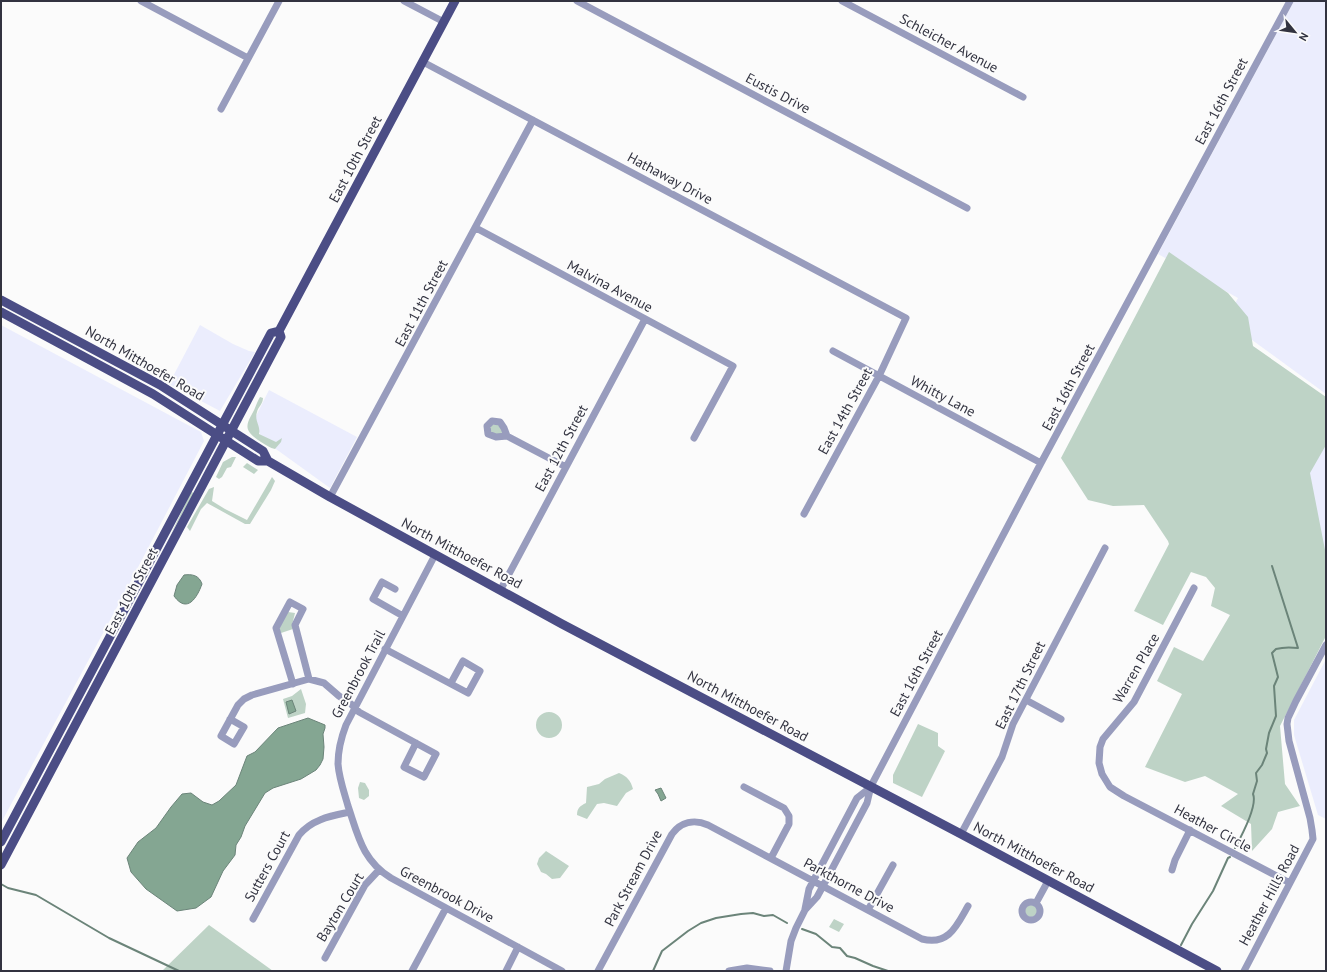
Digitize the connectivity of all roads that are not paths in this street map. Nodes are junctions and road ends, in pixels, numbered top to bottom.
1 (141, 1) edge
2 (279, 1) edge
3 (404, 1) edge
4 (455, 1) edge
5 (577, 1) edge
6 (842, 1) edge
7 (1290, 1) edge
8 (444, 22) junction
9 (248, 58) junction
10 (423, 62) junction
11 (1023, 97) dead end
12 (221, 109) dead end
13 (534, 120) junction
14 (967, 208) dead end
15 (476, 228) junction
16 (1, 300) edge
17 (1, 312) edge
18 (906, 318) joint
19 (645, 319) junction
20 (279, 331) junction
21 (833, 351) dead end
22 (879, 376) junction
23 (128, 381) junction
24 (162, 387) junction
25 (222, 425) junction
26 (232, 431) junction
27 (217, 435) junction
28 (507, 436) dead end
29 (694, 438) dead end
30 (226, 441) junction
31 (268, 461) junction
32 (1041, 463) junction
33 (566, 467) junction
34 (330, 497) junction
35 (804, 514) dead end
36 (1105, 548) dead end
37 (435, 555) junction
38 (1194, 588) dead end
39 (395, 589) dead end
40 (501, 589) junction
41 (403, 616) junction
42 (1326, 645) edge
43 (386, 649) junction
44 (310, 679) junction
45 (451, 683) junction
46 (293, 684) junction
47 (1026, 700) junction
48 (354, 708) junction
49 (230, 719) dead end
50 (1061, 719) dead end
51 (416, 743) junction
52 (871, 786) junction
53 (744, 787) dead end
54 (1124, 796) joint
55 (350, 812) junction
56 (708, 825) joint
57 (1190, 830) junction
58 (961, 834) junction
59 (1, 842) edge
60 (770, 858) junction
61 (1, 865) edge
62 (893, 865) dead end
63 (379, 870) junction
64 (1172, 870) dead end
65 (813, 881) junction
66 (1048, 881) junction
67 (1290, 883) junction
68 (823, 886) junction
69 (1036, 903) dead end
70 (968, 906) dead end
71 (446, 908) junction
72 (805, 910) junction
73 (868, 910) junction
74 (253, 919) dead end
75 (518, 947) junction
76 (325, 958) dead end
77 (412, 971) edge
78 (506, 971) edge
79 (562, 971) edge
80 (598, 971) edge
81 (729, 971) edge
82 (770, 971) edge
83 (786, 971) edge
84 (1217, 971) edge
85 (1244, 971) edge

1 - 9 street
2 - 9 street
3 - 8 street
4 - 8 main road, East 10th Street
5 - 14 street, Eustis Drive
6 - 11 street, Schleicher Avenue
7 - 32 street, East 16th Street
8 - 10 main road, East 10th Street
9 - 12 street
10 - 13 street, Hathaway Drive
10 - 20 main road, East 10th Street
13 - 15 street, East 11th Street
13 - 18 street, Hathaway Drive
15 - 19 street, Malvina Avenue
15 - 34 street, East 11th Street
16 - 24 main road, North Mitthoefer Road
17 - 23 main road, North Mitthoefer Road
18 - 22 street, East 14th Street
19 - 29 street, Malvina Avenue
19 - 33 street, East 12th Street
20 - 25 main road, East 10th Street
20 - 26 main road, East 10th Street
21 - 22 street, Whitty Lane
22 - 32 street, Whitty Lane
22 - 35 street, East 14th Street
23 - 24 main road
23 - 27 main road, North Mitthoefer Road
24 - 25 main road, North Mitthoefer Road
25 - 26 main road, North Mitthoefer Road
25 - 27 main road, East 10th Street
26 - 30 main road, East 10th Street
26 - 31 main road, North Mitthoefer Road
27 - 30 main road, North Mitthoefer Road
27 - 59 main road, East 10th Street
28 - 33 street
30 - 31 main road, North Mitthoefer Road
30 - 61 main road, East 10th Street
31 - 34 main road, North Mitthoefer Road
32 - 52 street, East 16th Street
33 - 40 street, East 12th Street
34 - 37 main road, North Mitthoefer Road
36 - 47 street, East 17th Street
37 - 40 main road, North Mitthoefer Road
37 - 41 street, Greenbrook Trail
38 - 54 street, Warren Place
39 - 41 street
40 - 52 main road, North Mitthoefer Road
41 - 43 street, Greenbrook Trail
42 - 67 street, Heather Hills Road
43 - 45 street
43 - 48 street, Greenbrook Trail
44 - 46 street
44 - 46 street
44 - 48 street
45 - 45 street
46 - 49 street
47 - 50 street
47 - 58 street, East 17th Street
48 - 51 street
48 - 55 street, Greenbrook Trail
51 - 51 street
52 - 58 main road, North Mitthoefer Road
52 - 65 street
52 - 68 street
53 - 60 street
54 - 57 street, Heather Circle
55 - 63 street, Greenbrook Drive
55 - 74 street, Sutters Court
56 - 60 street, Parkthorne Drive
56 - 80 street, Park Stream Drive
57 - 64 street
57 - 67 street, Heather Circle
58 - 66 main road, North Mitthoefer Road
60 - 65 street, Parkthorne Drive
62 - 73 street
63 - 71 street, Greenbrook Drive
63 - 76 street, Bayton Court
65 - 68 street, Parkthorne Drive
65 - 72 street
66 - 69 street
66 - 84 main road, North Mitthoefer Road
67 - 85 street, Heather Hills Road
68 - 72 street
68 - 73 street, Parkthorne Drive
70 - 73 street, Parkthorne Drive
71 - 75 street, Greenbrook Drive
71 - 77 street
72 - 83 street
75 - 78 street
75 - 79 street, Greenbrook Drive
81 - 82 street

